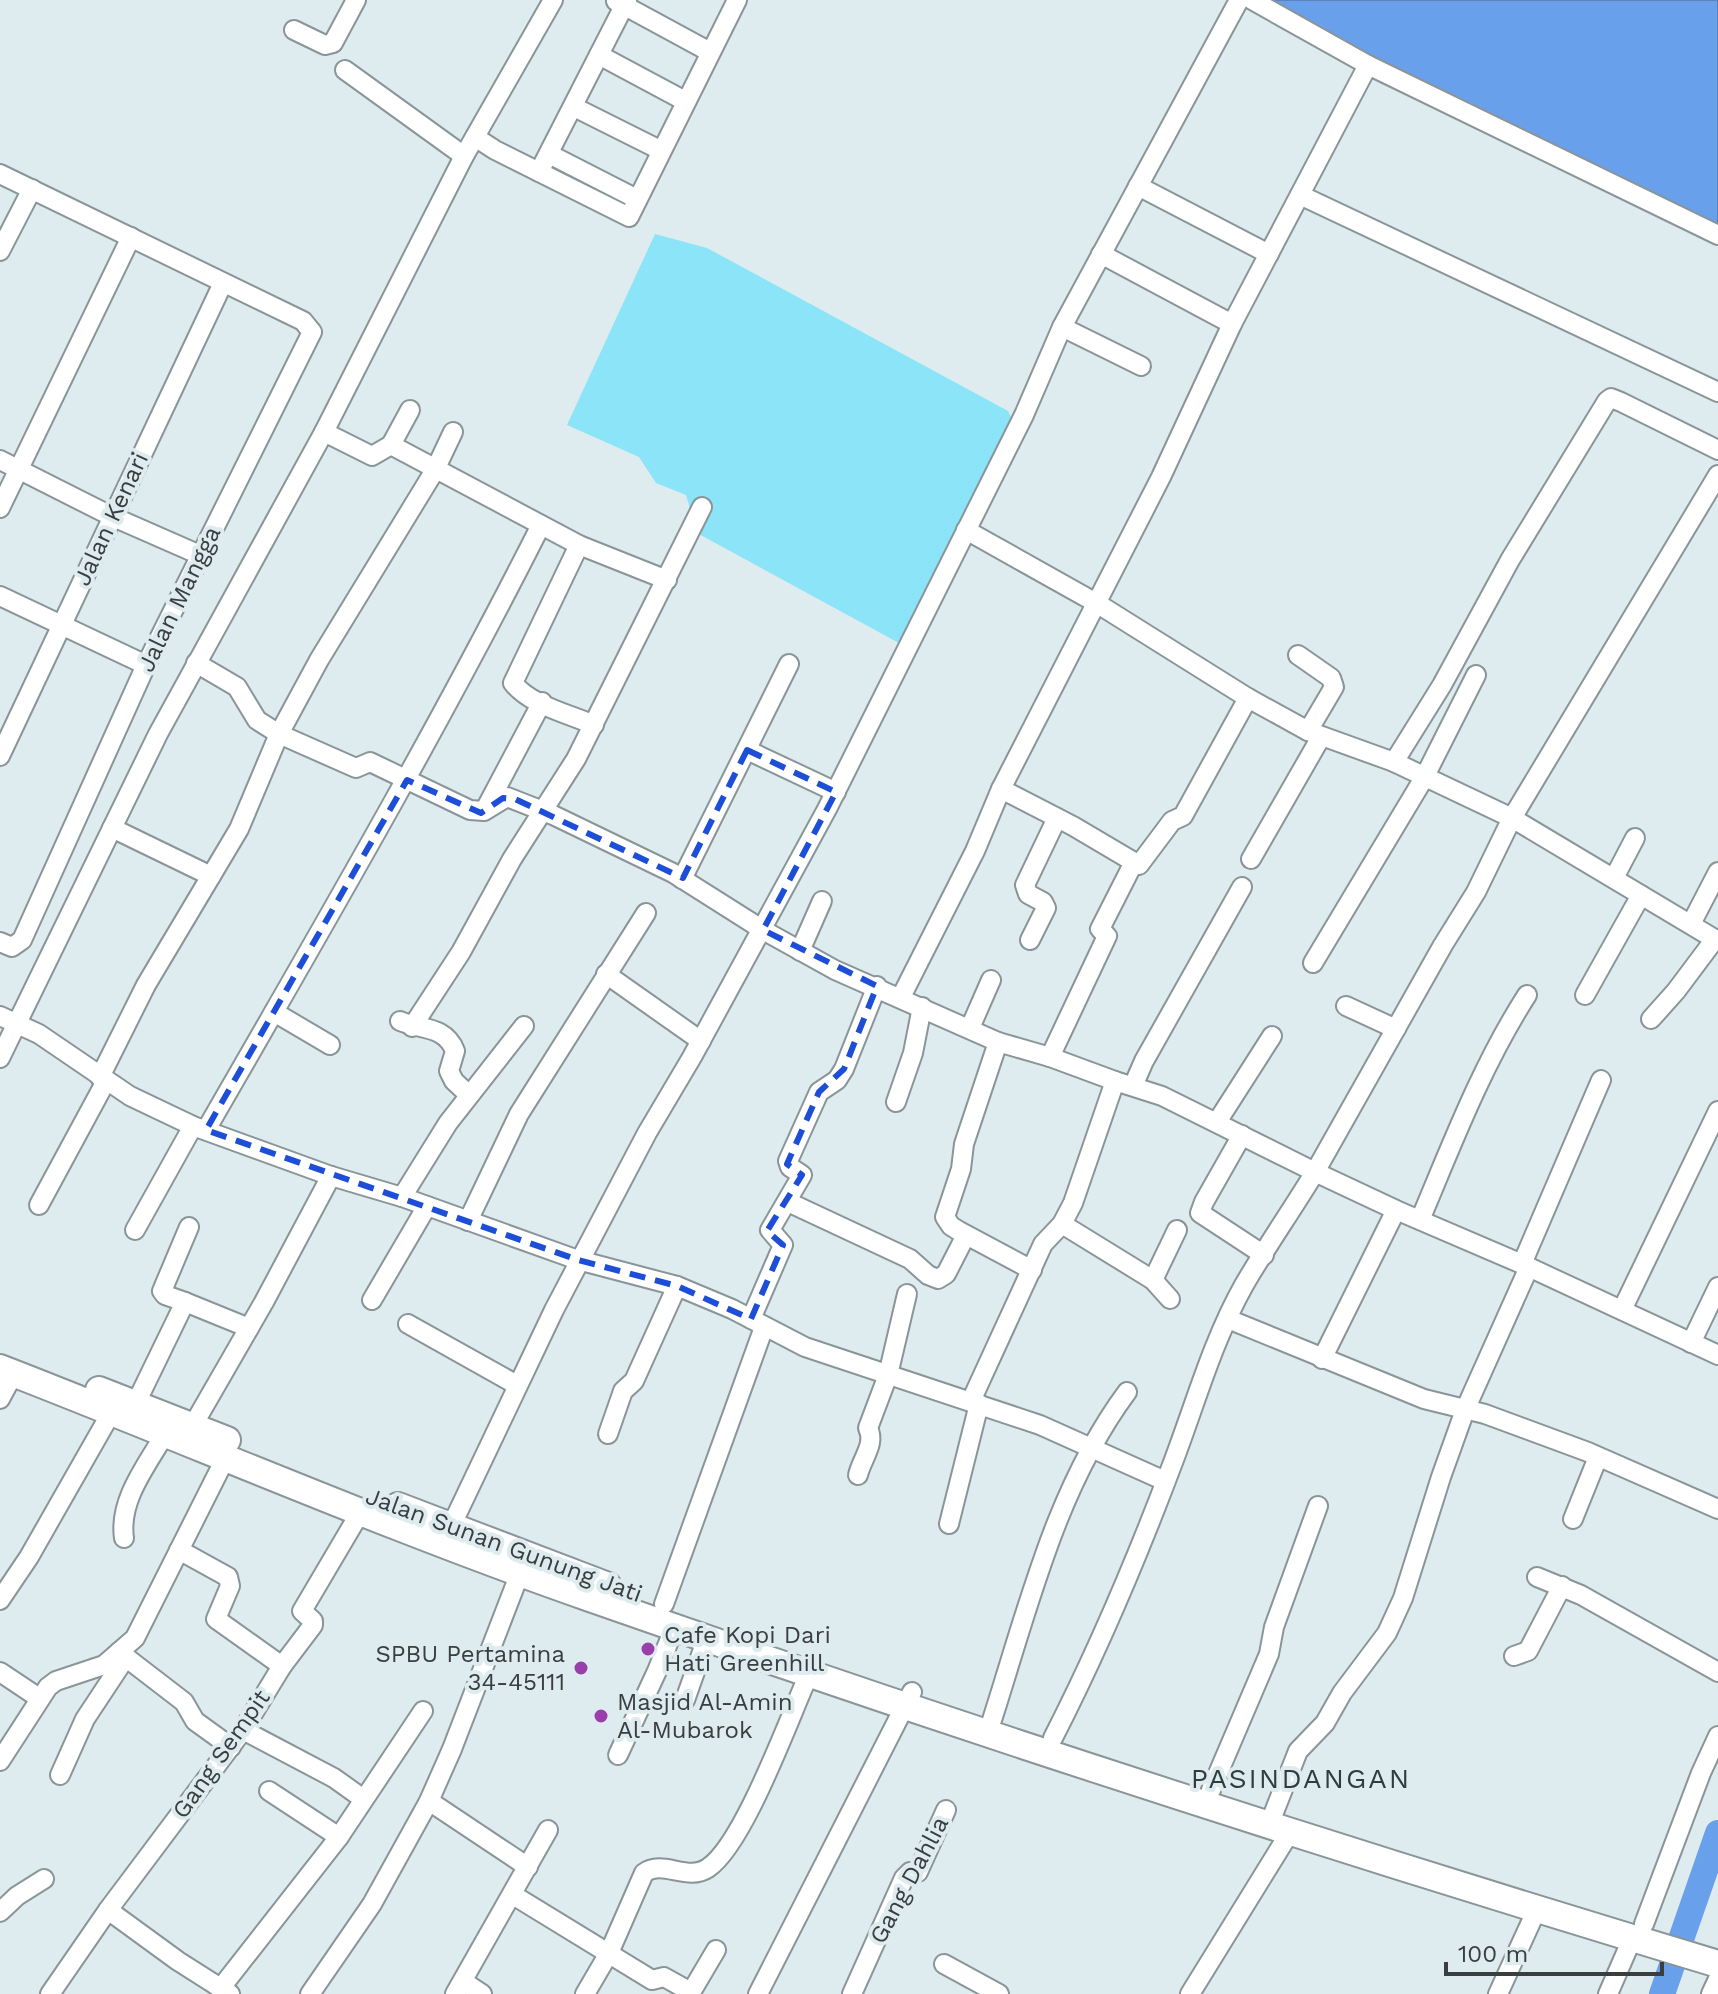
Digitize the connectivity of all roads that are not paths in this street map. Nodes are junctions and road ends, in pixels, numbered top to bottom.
1 (356, 0) edge
2 (553, 0) edge
3 (736, 0) edge
4 (1239, 0) edge
5 (1252, 0) edge
6 (621, 2) edge
7 (294, 30) dead end
8 (710, 52) junction
9 (599, 55) junction
10 (1368, 65) junction
11 (345, 70) dead end
12 (685, 101) junction
13 (574, 107) junction
14 (475, 137) junction
15 (660, 150) junction
16 (549, 154) junction
17 (464, 156) junction
18 (539, 172) junction
19 (0, 174) edge
20 (1138, 186) junction
21 (32, 189) junction
22 (1300, 195) junction
23 (637, 199) junction
24 (1718, 235) edge
25 (131, 237) junction
26 (0, 251) edge
27 (1101, 254) junction
28 (1269, 254) junction
29 (223, 283) junction
30 (1232, 324) junction
31 (1062, 327) junction
32 (1141, 366) dead end
33 (1718, 392) edge
34 (410, 410) dead end
35 (324, 432) junction
36 (453, 432) dead end
37 (391, 445) junction
38 (1718, 450) edge
39 (0, 460) edge
40 (18, 469) junction
41 (435, 470) junction
42 (1718, 475) edge
43 (702, 507) dead end
44 (0, 508) edge
45 (111, 516) junction
46 (541, 525) junction
47 (966, 530) junction
48 (579, 545) junction
49 (200, 555) junction
50 (667, 580) junction
51 (0, 596) edge
52 (1098, 604) junction
53 (62, 625) junction
54 (1298, 655) dead end
55 (196, 663) junction
56 (789, 664) dead end
57 (146, 665) junction
58 (1476, 675) dead end
59 (1248, 698) junction
60 (542, 702) junction
61 (594, 725) junction
62 (279, 734) junction
63 (1314, 734) junction
64 (747, 750) junction
65 (0, 756) edge
66 (1394, 762) junction
67 (1424, 778) junction
68 (407, 780) junction
69 (1001, 789) junction
70 (836, 792) junction
71 (484, 811) junction
72 (543, 811) junction
73 (1057, 818) junction
74 (1512, 818) junction
75 (112, 828) junction
76 (1635, 838) dead end
77 (1251, 859) dead end
78 (1133, 864) junction
79 (1718, 872) edge
80 (211, 876) junction
81 (1614, 878) junction
82 (682, 879) junction
83 (1242, 887) dead end
84 (1641, 895) junction
85 (822, 901) dead end
86 (646, 913) dead end
87 (1691, 924) junction
88 (763, 930) junction
89 (1030, 940) dead end
90 (1716, 940) edge
91 (0, 942) edge
92 (800, 951) junction
93 (1313, 963) dead end
94 (606, 974) junction
95 (991, 980) dead end
96 (877, 986) junction
97 (1527, 995) dead end
98 (1585, 995) dead end
99 (901, 997) junction
100 (1346, 1006) dead end
101 (922, 1007) junction
102 (274, 1012) junction
103 (0, 1016) edge
104 (1651, 1019) dead end
105 (18, 1025) junction
106 (524, 1026) dead end
107 (970, 1028) junction
108 (1396, 1029) junction
109 (1272, 1036) dead end
110 (701, 1041) junction
111 (998, 1042) junction
112 (330, 1045) dead end
113 (1050, 1057) junction
114 (0, 1058) edge
115 (103, 1079) junction
116 (1601, 1080) dead end
117 (1124, 1083) junction
118 (469, 1095) junction
119 (896, 1102) dead end
120 (1718, 1111) edge
121 (1217, 1122) junction
122 (200, 1128) junction
123 (1242, 1135) junction
124 (1315, 1172) junction
125 (331, 1176) junction
126 (402, 1197) junction
127 (788, 1202) junction
128 (39, 1205) dead end
129 (427, 1206) junction
130 (1396, 1210) junction
131 (1420, 1220) junction
132 (468, 1221) junction
133 (1062, 1224) junction
134 (189, 1227) dead end
135 (135, 1230) dead end
136 (1177, 1230) dead end
137 (966, 1235) junction
138 (1264, 1255) junction
139 (579, 1261) junction
140 (1526, 1265) junction
141 (1032, 1270) junction
142 (1153, 1280) junction
143 (677, 1286) junction
144 (1718, 1287) edge
145 (907, 1294) dead end
146 (1170, 1299) dead end
147 (372, 1300) dead end
148 (185, 1302) junction
149 (1622, 1310) junction
150 (1228, 1319) junction
151 (758, 1323) junction
152 (408, 1324) dead end
153 (249, 1328) junction
154 (1691, 1343) junction
155 (1718, 1355) edge
156 (1322, 1359) junction
157 (5, 1364) edge
158 (888, 1375) junction
159 (517, 1385) junction
160 (1127, 1392) dead end
161 (0, 1399) edge
162 (136, 1403) junction
163 (975, 1403) junction
164 (102, 1404) junction
165 (1465, 1410) junction
166 (608, 1434) dead end
167 (197, 1438) junction
168 (1092, 1447) junction
169 (1598, 1457) junction
170 (858, 1475) dead end
171 (295, 1476) junction
172 (1165, 1481) junction
173 (1318, 1506) dead end
174 (1718, 1509) edge
175 (361, 1511) junction
176 (1573, 1519) dead end
177 (949, 1524) dead end
178 (124, 1538) dead end
179 (460, 1539) junction
180 (179, 1550) junction
181 (524, 1563) junction
182 (1537, 1577) dead end
183 (1562, 1586) junction
184 (0, 1600) edge
185 (669, 1615) junction
186 (707, 1638) junction
187 (123, 1655) junction
188 (778, 1655) junction
189 (1514, 1656) dead end
190 (282, 1666) junction
191 (816, 1671) junction
192 (0, 1672) edge
193 (1718, 1672) edge
194 (39, 1698) junction
195 (909, 1699) junction
196 (685, 1700) dead end
197 (423, 1711) dead end
198 (992, 1720) junction
199 (243, 1730) junction
200 (1718, 1736) edge
201 (1053, 1738) junction
202 (231, 1747) junction
203 (618, 1755) dead end
204 (0, 1761) edge
205 (60, 1775) dead end
206 (1211, 1790) junction
207 (269, 1791) dead end
208 (362, 1798) junction
209 (429, 1801) junction
210 (946, 1810) dead end
211 (1277, 1823) junction
212 (548, 1830) dead end
213 (339, 1837) junction
214 (528, 1867) junction
215 (44, 1879) dead end
216 (1502, 1890) junction
217 (513, 1895) junction
218 (1537, 1909) junction
219 (108, 1910) junction
220 (0, 1912) edge
221 (1643, 1933) junction
222 (716, 1950) dead end
223 (609, 1953) junction
224 (1716, 1959) edge
225 (944, 1964) dead end
226 (459, 1988) edge
227 (225, 1992) edge
228 (690, 1993) edge
229 (50, 1994) edge
230 (310, 1994) edge
231 (482, 1994) edge
232 (585, 1994) edge
233 (758, 1994) edge
234 (852, 1994) edge
235 (999, 1994) edge
236 (1190, 1994) edge
237 (1498, 1994) edge
238 (1608, 1994) edge
239 (1711, 1994) edge

1 - 7 street
2 - 14 street
3 - 8 street
4 - 20 street
5 - 10 street
6 - 8 street
6 - 9 street
8 - 12 street
9 - 12 street
9 - 13 street
10 - 22 street
10 - 24 street
11 - 17 street
12 - 15 street
13 - 15 street
13 - 16 street
14 - 17 street
14 - 18 street
15 - 23 street
16 - 18 street
16 - 23 street
17 - 35 street
18 - 23 street
19 - 21 street
20 - 27 street
20 - 28 street
21 - 25 street
21 - 26 street
22 - 28 street
22 - 33 street
25 - 29 street
25 - 40 street
27 - 30 street
27 - 31 street
28 - 30 street
29 - 45 street, Jalan Kenari
29 - 49 street, Jalan Mangga
30 - 52 street
31 - 32 street
31 - 47 street
34 - 37 street
35 - 37 street
35 - 55 street
36 - 41 street
37 - 41 street
38 - 66 street
39 - 40 street
40 - 44 street
40 - 45 street
41 - 46 street
41 - 62 street
42 - 74 street
43 - 50 street
45 - 49 street
45 - 53 street, Jalan Kenari
46 - 48 street
46 - 68 street
47 - 52 street
47 - 70 street
48 - 50 street
48 - 60 street
49 - 57 street, Jalan Mangga
50 - 61 street
51 - 53 street
52 - 59 street
52 - 69 street
53 - 57 street
53 - 65 street, Jalan Kenari
54 - 63 street
55 - 62 street
55 - 75 street
56 - 64 street
57 - 91 street, Jalan Mangga
58 - 67 street
59 - 63 street
59 - 78 street
60 - 61 street
60 - 71 street
61 - 72 street
62 - 68 street
62 - 80 street
63 - 66 street
63 - 77 street
64 - 70 street
64 - 82 street
66 - 67 street
67 - 74 street
67 - 93 street
68 - 71 street
68 - 102 street
69 - 73 street
69 - 99 street
70 - 88 street
71 - 72 street
72 - 82 street
72 - 118 street
73 - 78 street
73 - 89 street
74 - 81 street
74 - 108 street
75 - 80 street
75 - 105 street
76 - 81 street
78 - 113 street
79 - 87 street
80 - 115 street
81 - 84 street
82 - 88 street
83 - 117 street
84 - 87 street
84 - 98 street
85 - 92 street
86 - 94 street
87 - 90 street
88 - 92 street
88 - 110 street
90 - 104 street
92 - 96 street
94 - 110 street
94 - 132 street
95 - 107 street
96 - 99 street
96 - 127 street
97 - 131 street
99 - 101 street
100 - 108 street
101 - 107 street
101 - 119 street
102 - 112 street
102 - 122 street
103 - 105 street
105 - 114 street
105 - 115 street
106 - 118 street
107 - 111 street
108 - 124 street
109 - 121 street
110 - 139 street
111 - 113 street
111 - 137 street
113 - 117 street
115 - 122 street
115 - 128 street
116 - 140 street
117 - 121 street
117 - 133 street
118 - 126 street
120 - 149 street
121 - 123 street
122 - 125 street
122 - 135 street
123 - 124 street
123 - 138 street
124 - 130 street
124 - 138 street
125 - 126 street
125 - 153 street
126 - 129 street
127 - 137 street
127 - 151 street
129 - 132 street
129 - 147 street
130 - 131 street
130 - 156 street
131 - 140 street
132 - 139 street
133 - 141 street
133 - 142 street
134 - 148 street
136 - 142 street
137 - 141 street
138 - 150 street
139 - 143 street
139 - 159 street
140 - 149 street
140 - 165 street
141 - 163 street
142 - 146 street
143 - 151 street
143 - 166 street
144 - 154 street
145 - 158 street
148 - 153 street
148 - 162 street
149 - 154 street
150 - 156 street
150 - 172 street
151 - 158 street
151 - 185 street
152 - 159 street
153 - 167 street
154 - 155 street
156 - 165 street
157 - 161 street
157 - 164 highway
158 - 163 street
158 - 170 street
159 - 179 street
160 - 168 street
162 - 164 highway
162 - 167 highway
163 - 168 street
163 - 177 street
164 - 167 highway
164 - 184 street
165 - 169 street
165 - 211 street
167 - 171 highway
167 - 178 street
167 - 180 street
168 - 172 street
168 - 198 street
169 - 174 street
169 - 176 street
171 - 175 highway
171 - 179 highway, Jalan Sunan Gunung Jati
172 - 201 street
173 - 206 street
175 - 179 highway
175 - 190 street, Gang Sempit
179 - 181 highway
180 - 187 street
180 - 190 street
181 - 185 highway
181 - 209 street
182 - 183 street
183 - 189 street
183 - 193 street
185 - 186 highway
185 - 188 highway, Jalan Sunan Gunung Jati
185 - 203 street
186 - 188 highway
186 - 196 street
187 - 194 street
187 - 202 street
187 - 205 street
188 - 191 highway
190 - 199 street, Gang Sempit
191 - 195 highway
191 - 223 street
192 - 194 street
194 - 204 street
195 - 198 highway
195 - 211 highway
195 - 233 street
197 - 208 street
198 - 201 highway
199 - 202 street, Gang Sempit
199 - 208 street
200 - 221 street
201 - 206 highway
202 - 219 street, Gang Sempit
206 - 211 highway
207 - 213 street
208 - 213 street
209 - 214 street
209 - 230 street
210 - 234 street, Gang Dahlia
211 - 216 highway
211 - 236 street
212 - 214 street
213 - 227 street
214 - 217 street
215 - 220 street
216 - 218 highway
216 - 221 highway
217 - 223 street
217 - 226 street
218 - 221 highway
218 - 237 street
219 - 227 street
219 - 229 street, Gang Sempit
221 - 224 highway
221 - 238 street
222 - 228 street
223 - 228 street
223 - 232 street
224 - 239 street
225 - 235 street
226 - 231 street

